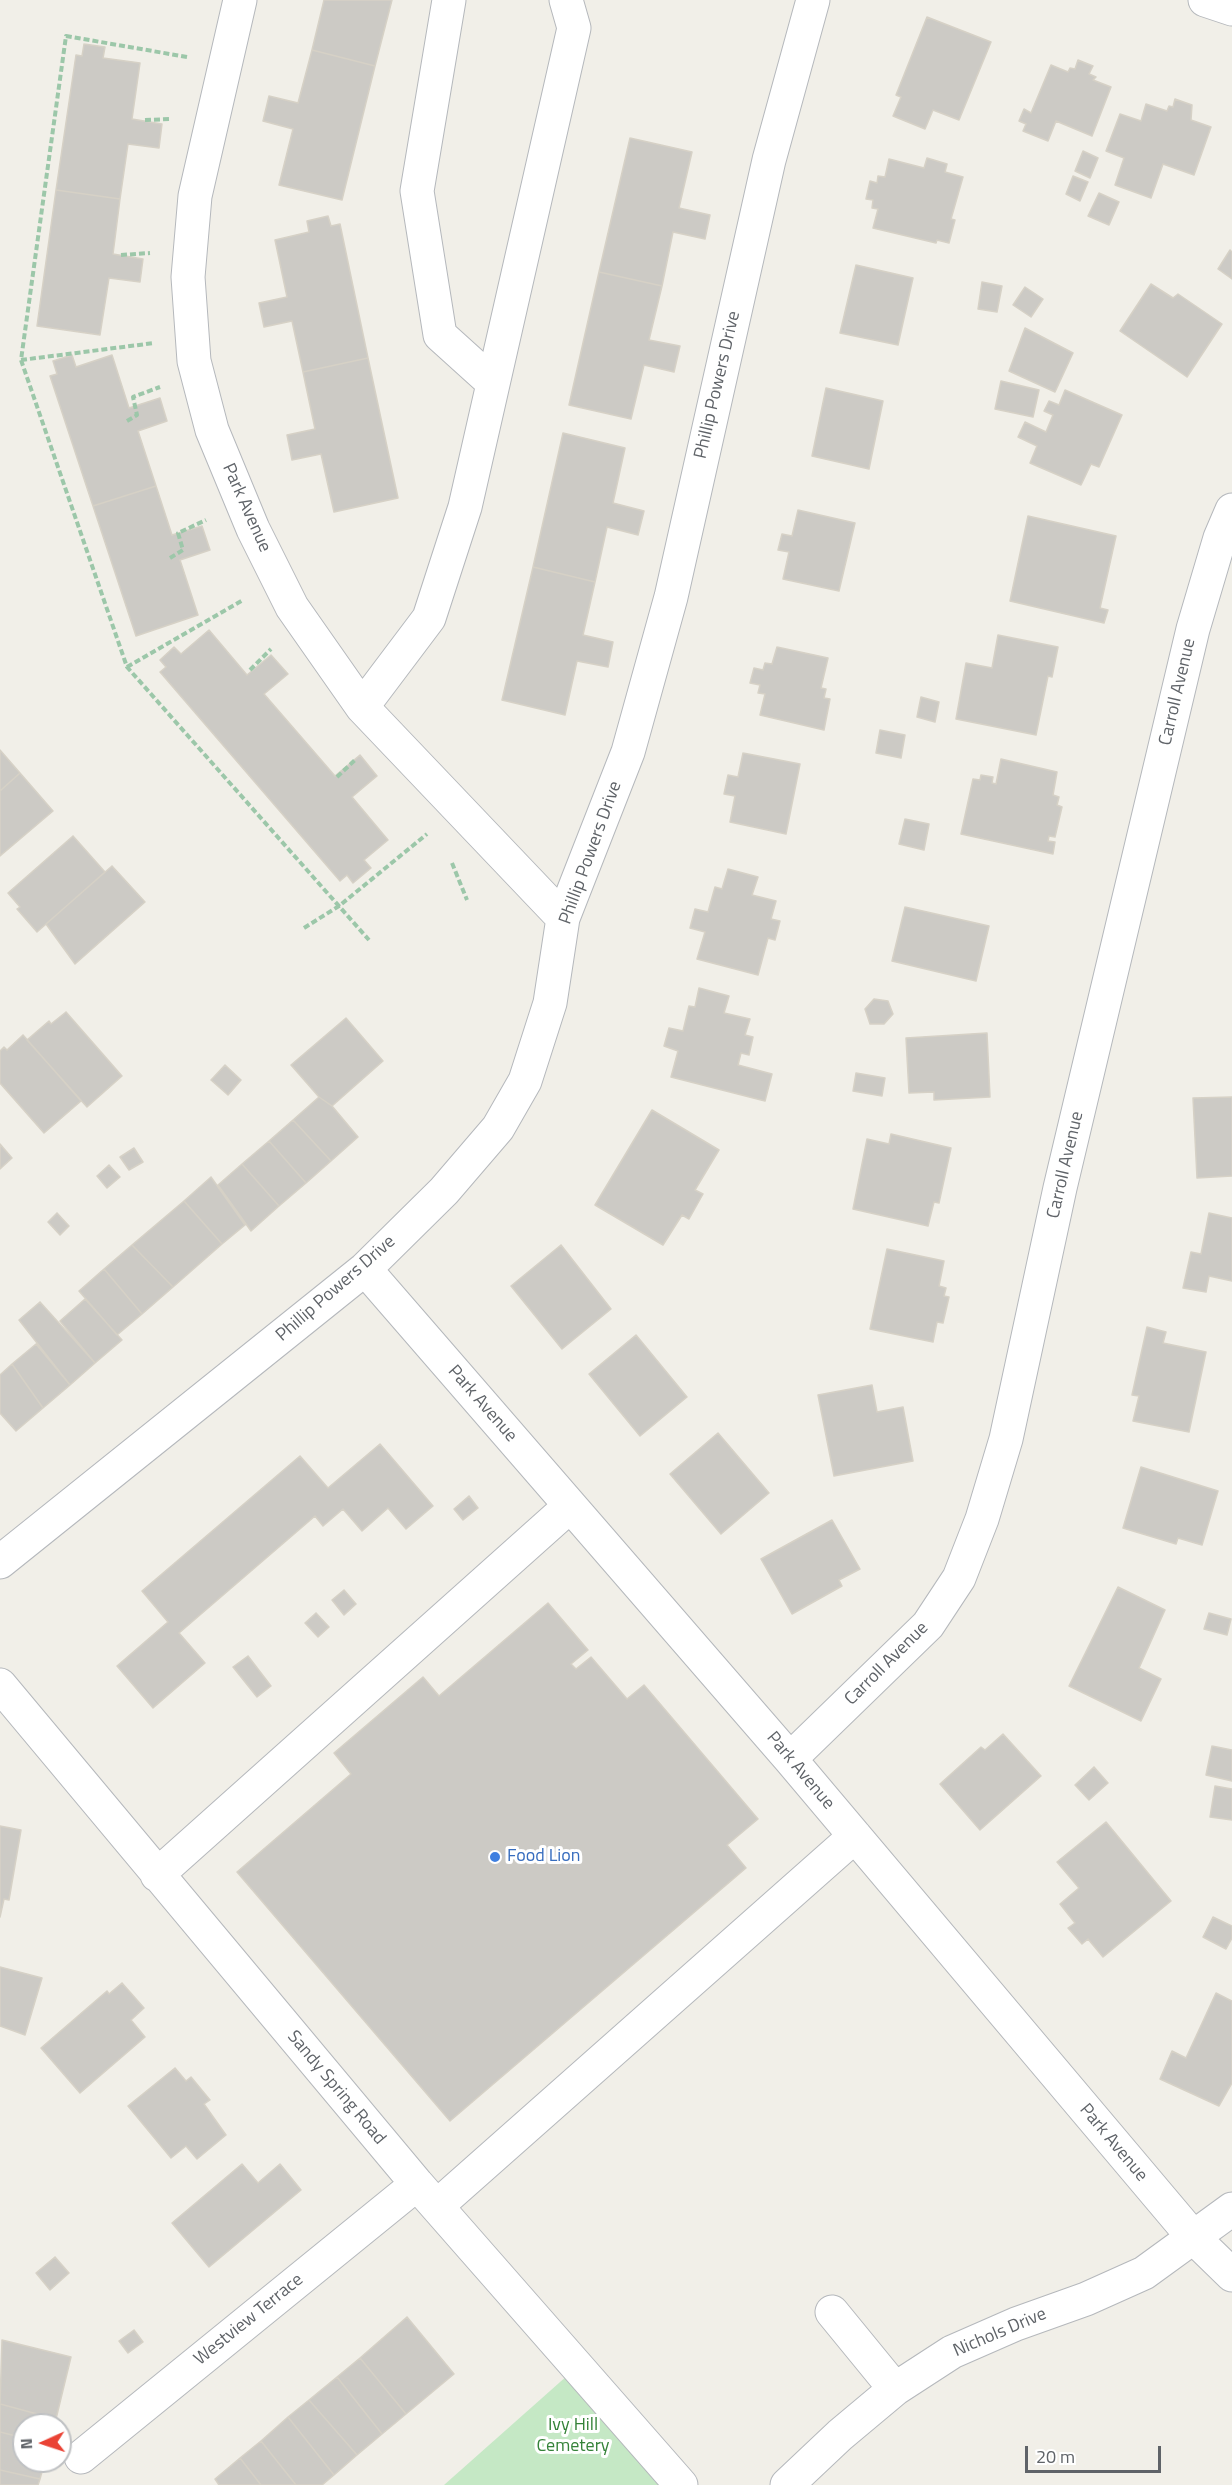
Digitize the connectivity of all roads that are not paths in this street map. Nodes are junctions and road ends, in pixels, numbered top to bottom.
1 (240, 0) edge
2 (449, 0) edge
3 (566, 0) edge
4 (813, 0) edge
5 (1205, 0) edge
6 (1232, 9) edge
7 (492, 382) junction
8 (1232, 510) edge
9 (362, 707) junction
10 (563, 918) junction
11 (365, 1269) junction
12 (570, 1506) junction
13 (0, 1562) edge
14 (0, 1684) edge
15 (790, 1759) junction
16 (855, 1836) junction
17 (157, 1875) junction
18 (427, 2195) junction
19 (1232, 2210) edge
20 (1194, 2238) junction
21 (1232, 2275) edge
22 (832, 2312) dead end
23 (895, 2389) junction
24 (81, 2457) dead end
25 (681, 2485) edge
26 (787, 2485) edge

1 - 9 street, Park Avenue
2 - 7 street
3 - 7 street
4 - 10 street, Phillip Powers Drive
5 - 6 street
7 - 9 street
8 - 15 street, Carroll Avenue
9 - 10 street, Park Avenue
10 - 11 street, Phillip Powers Drive
11 - 12 street, Park Avenue
11 - 13 street, Phillip Powers Drive
12 - 15 street, Park Avenue
12 - 17 street
14 - 17 street, Sandy Spring Road
15 - 16 street, Park Avenue
16 - 18 street, Westview Terrace
16 - 20 street, Park Avenue
17 - 18 street, Sandy Spring Road
18 - 24 street, Westview Terrace
18 - 25 street, Sandy Spring Road
19 - 20 street, Nichols Drive
20 - 21 street, Park Avenue
20 - 23 street, Nichols Drive
22 - 23 street
23 - 26 street, Nichols Drive

